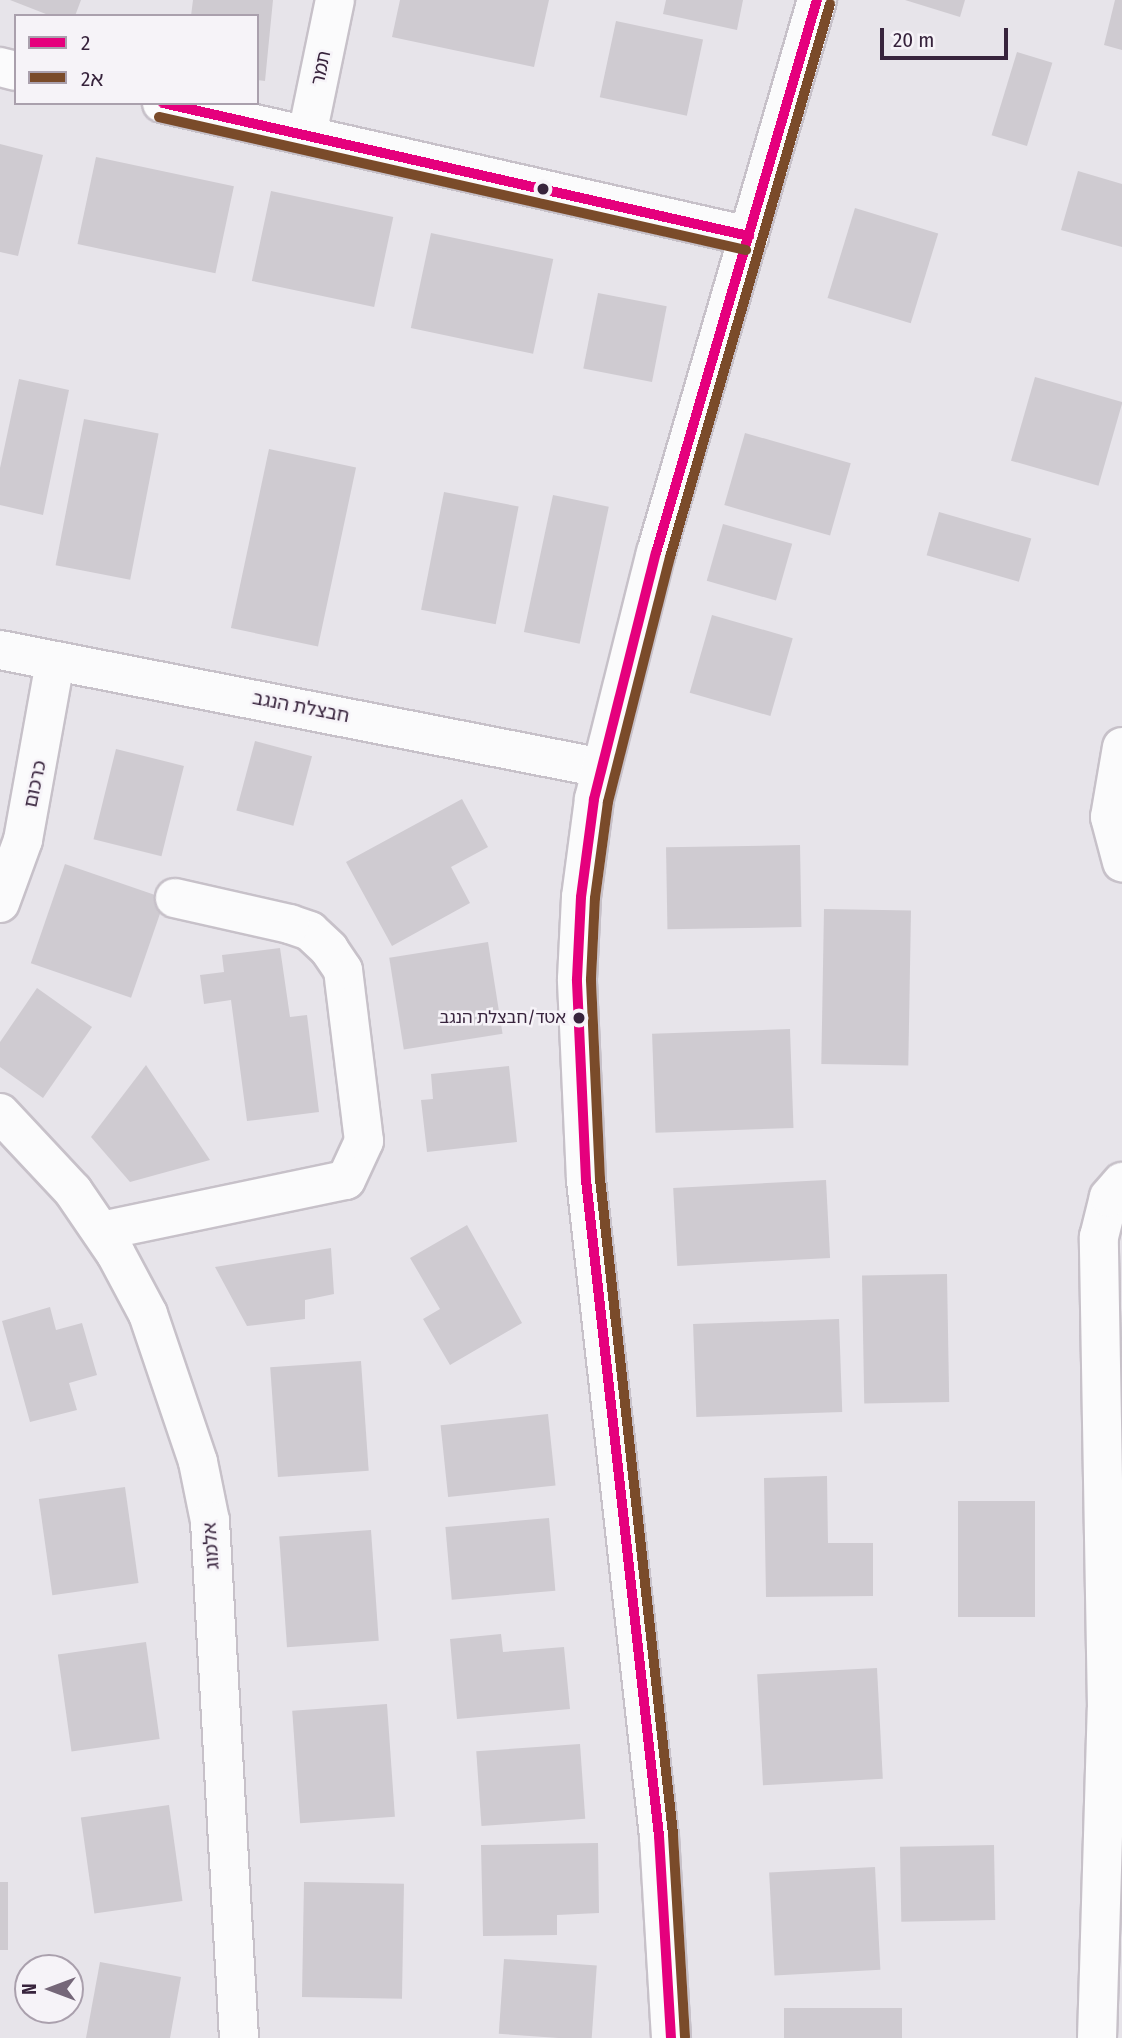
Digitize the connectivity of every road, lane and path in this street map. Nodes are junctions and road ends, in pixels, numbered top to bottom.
1 (335, 0) edge
2 (817, 0) edge
3 (171, 105) edge
4 (307, 135) junction
5 (749, 236) junction
6 (0, 650) edge
7 (55, 662) junction
8 (1122, 747) edge
9 (602, 768) junction
10 (1122, 862) edge
11 (175, 898) dead end
12 (0, 903) edge
13 (0, 1113) edge
14 (1122, 1182) edge
15 (101, 1231) junction
16 (239, 2038) edge
17 (671, 2038) edge
18 (1097, 2038) edge

1 - 4 street, תמר
2 - 5 street
3 - 4 street
4 - 5 street
5 - 9 street
6 - 7 street, חבצלת הנגב
7 - 9 street, חבצלת הנגב
7 - 12 street, כרכום
8 - 10 street
9 - 17 street
11 - 15 street
13 - 15 street, אלמוג
14 - 18 street
15 - 16 street, אלמוג

